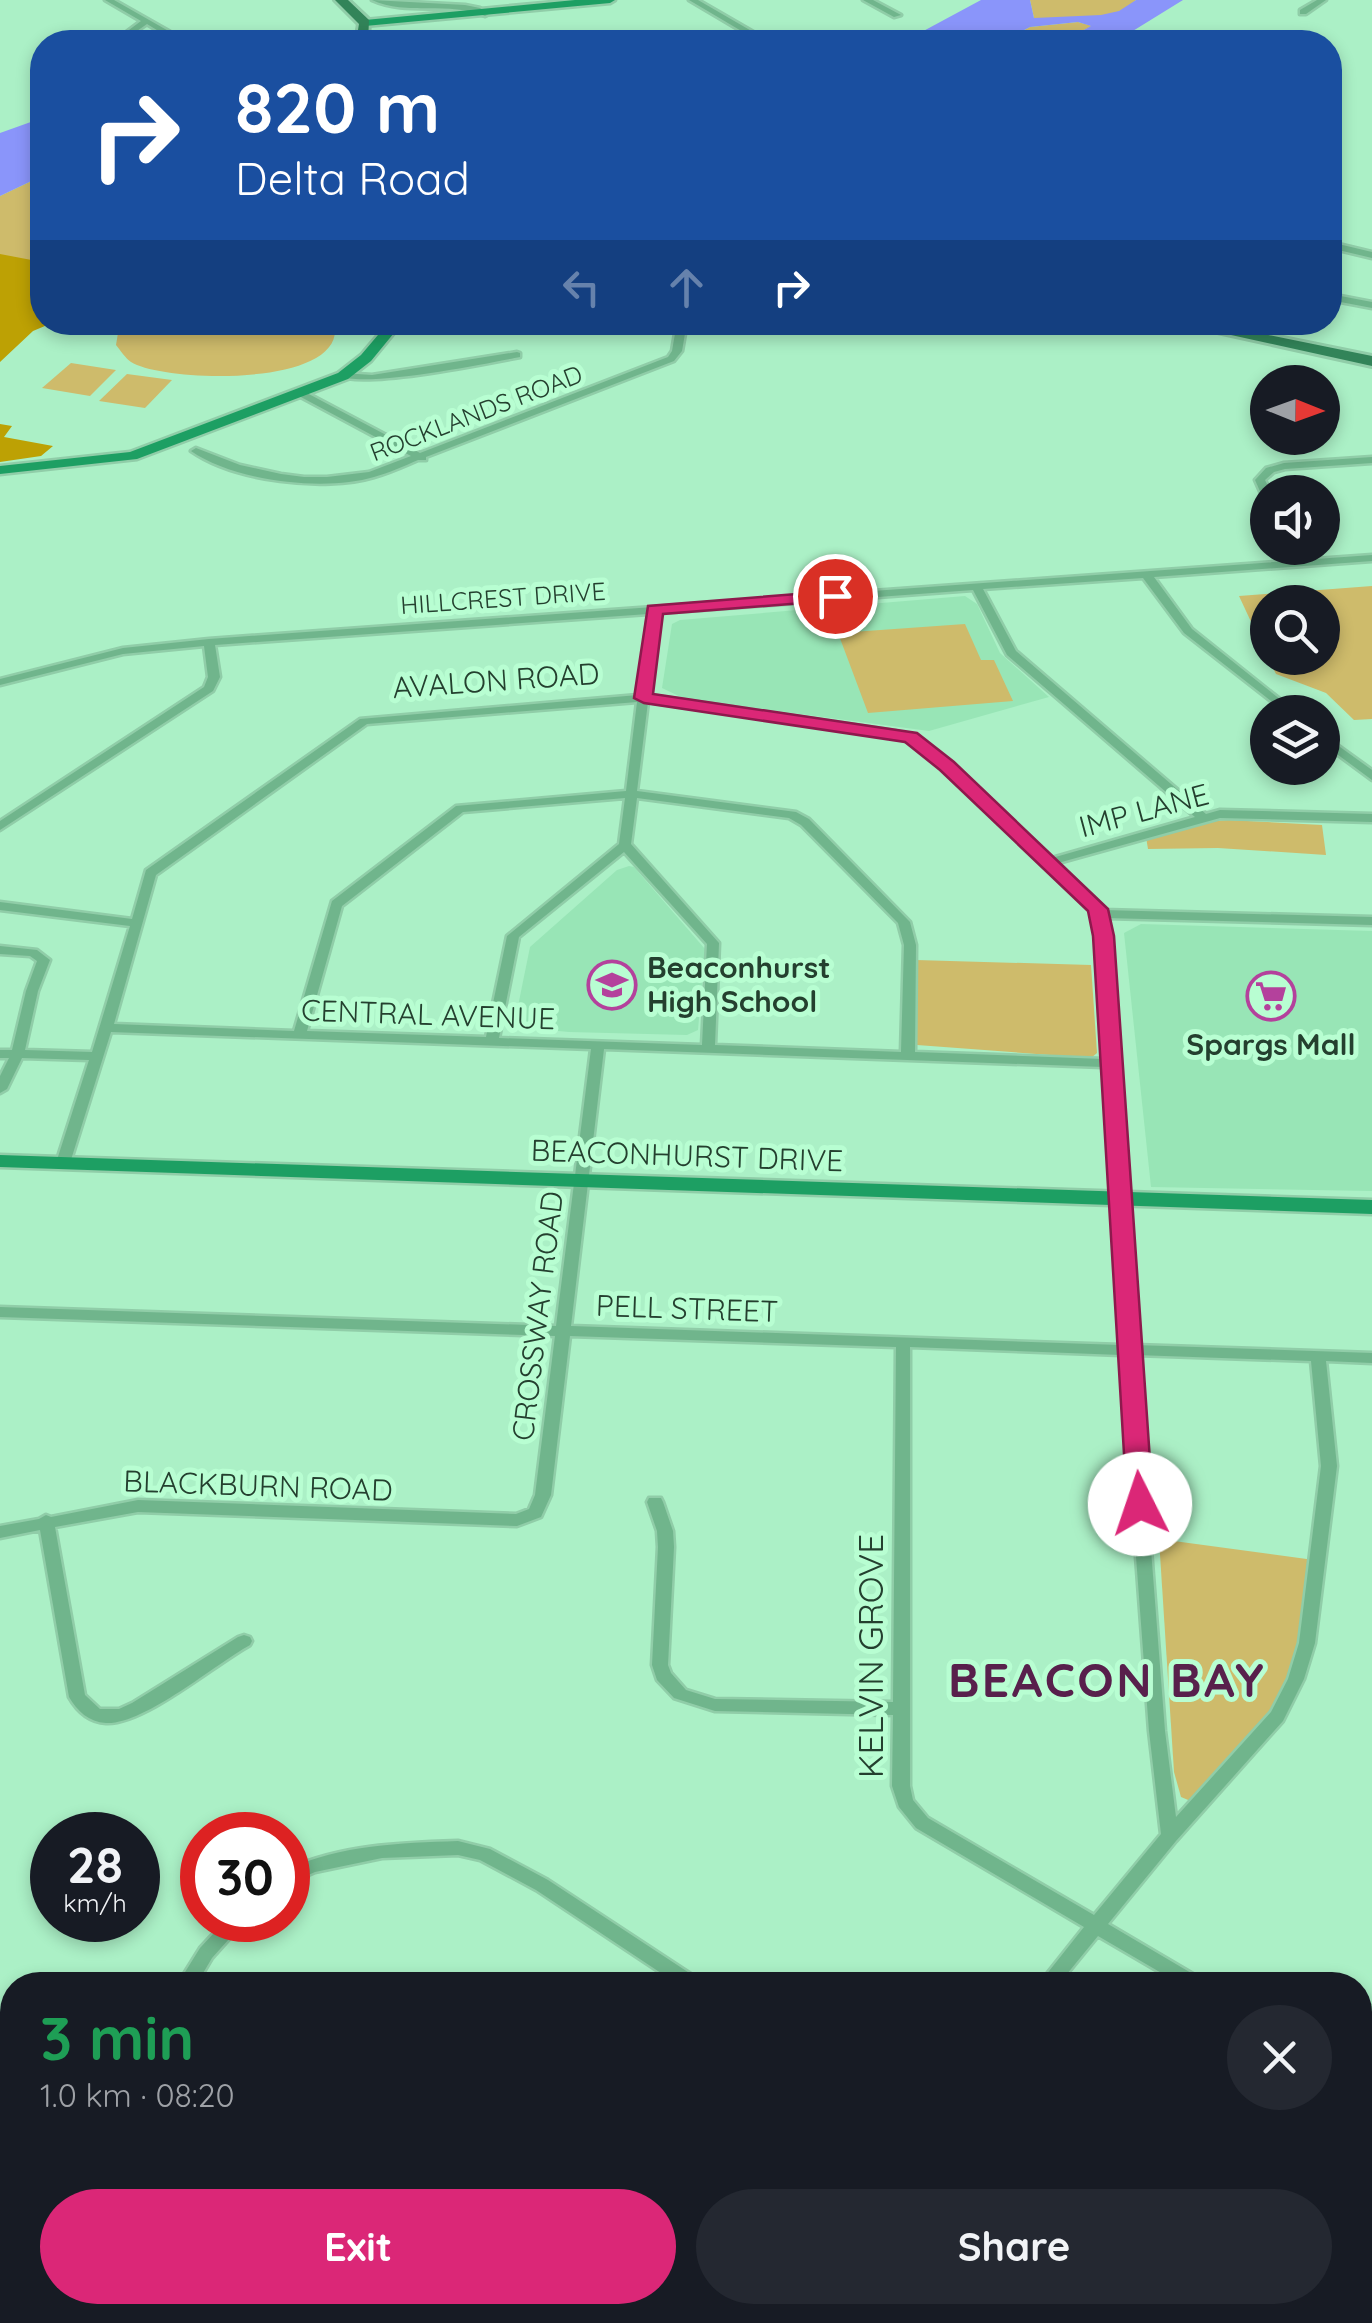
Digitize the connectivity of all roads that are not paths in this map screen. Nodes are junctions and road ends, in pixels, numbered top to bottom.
1 (109, 0) edge
2 (341, 0) edge
3 (376, 0) edge
4 (610, 0) edge
5 (693, 0) edge
6 (868, 0) edge
7 (1322, 0) edge
8 (1303, 12) dead end
9 (486, 14) junction
10 (898, 15) dead end
11 (146, 20) junction
12 (363, 27) edge
13 (133, 30) edge
14 (163, 30) edge
15 (745, 30) edge
16 (1342, 249) edge
17 (1372, 255) edge
18 (1342, 299) edge
19 (1372, 305) edge
20 (386, 335) edge
21 (680, 335) edge
22 (1243, 335) edge
23 (517, 354) dead end
24 (1372, 361) edge
25 (343, 376) junction
26 (302, 394) junction
27 (196, 450) dead end
28 (422, 458) junction
29 (1372, 460) edge
30 (0, 470) edge
31 (1265, 475) edge
32 (1372, 558) edge
33 (1340, 560) edge
34 (1268, 565) edge
35 (1146, 574) junction
36 (976, 586) junction
37 (654, 610) junction
38 (209, 642) junction
39 (0, 682) edge
40 (1269, 695) edge
41 (644, 698) junction
42 (1340, 751) edge
43 (1372, 776) edge
44 (632, 794) junction
45 (1202, 817) junction
46 (1372, 818) edge
47 (0, 826) edge
48 (625, 845) junction
49 (1050, 862) junction
50 (0, 906) edge
51 (1100, 914) junction
52 (1372, 921) edge
53 (136, 923) junction
54 (0, 950) edge
55 (106, 1028) junction
56 (299, 1036) junction
57 (492, 1042) junction
58 (598, 1044) junction
59 (708, 1047) junction
60 (0, 1054) edge
61 (18, 1054) junction
62 (908, 1054) junction
63 (97, 1056) junction
64 (1109, 1062) junction
65 (0, 1088) edge
66 (0, 1161) edge
67 (63, 1163) junction
68 (582, 1182) junction
69 (1118, 1200) junction
70 (1372, 1207) edge
71 (0, 1312) edge
72 (564, 1332) junction
73 (903, 1344) junction
74 (1128, 1351) junction
75 (1318, 1356) junction
76 (1372, 1358) edge
77 (655, 1502) dead end
78 (517, 1520) joint
79 (46, 1521) junction
80 (0, 1532) edge
81 (244, 1640) dead end
82 (903, 1709) junction
83 (1170, 1836) junction
84 (310, 1868) edge
85 (1098, 1926) junction
86 (217, 1942) edge
87 (194, 1972) edge
88 (674, 1972) edge
89 (1058, 1972) edge
90 (1175, 1972) edge

1 - 11 street
2 - 12 main road
3 - 9 street
4 - 9 street
5 - 15 street
6 - 10 street
7 - 8 street
9 - 12 street
11 - 13 street
11 - 14 street
16 - 17 street
18 - 19 street
20 - 25 street
21 - 28 street, ROCKLANDS ROAD
22 - 24 main road
23 - 25 street
25 - 26 street
26 - 28 street
26 - 30 street
27 - 28 street, ROCKLANDS ROAD
29 - 31 street
32 - 33 street, HILLCREST DRIVE
34 - 35 street, HILLCREST DRIVE
35 - 36 street, HILLCREST DRIVE
35 - 40 street
36 - 37 street, HILLCREST DRIVE
36 - 45 street
37 - 38 street, HILLCREST DRIVE
37 - 41 street
38 - 39 street, HILLCREST DRIVE
38 - 47 street
41 - 44 street
41 - 49 street, AVALON ROAD
41 - 53 street, AVALON ROAD
42 - 43 street
44 - 48 street
44 - 56 street
44 - 62 street
45 - 46 street, IMP LANE
45 - 49 street, IMP LANE
48 - 57 street
48 - 59 street
49 - 51 street, AVALON ROAD
50 - 53 street
51 - 52 street
51 - 64 street
53 - 55 street, AVALON ROAD
54 - 61 street
55 - 56 street, CENTRAL AVENUE
55 - 63 street, AVALON ROAD
56 - 57 street, CENTRAL AVENUE
57 - 58 street, CENTRAL AVENUE
58 - 59 street, CENTRAL AVENUE
58 - 68 street, CROSSWAY ROAD
59 - 62 street, CENTRAL AVENUE
60 - 61 street
61 - 63 street
61 - 65 street
62 - 64 street, CENTRAL AVENUE
63 - 67 street, AVALON ROAD
64 - 69 street
66 - 67 street, BEACONHURST DRIVE
67 - 68 street, BEACONHURST DRIVE
68 - 69 street, BEACONHURST DRIVE
68 - 72 street, CROSSWAY ROAD
69 - 70 street, BEACONHURST DRIVE
69 - 74 street
71 - 72 street, PELL STREET
72 - 73 street, PELL STREET
72 - 78 street, CROSSWAY ROAD
73 - 74 street, PELL STREET
73 - 82 street, KELVIN GROVE
74 - 75 street, PELL STREET
74 - 83 street
75 - 76 street, PELL STREET
75 - 83 street
77 - 82 street
78 - 79 street, BLACKBURN ROAD
79 - 80 street, BLACKBURN ROAD
79 - 81 street
82 - 85 street, KELVIN GROVE
83 - 85 street
84 - 88 street
85 - 89 street
85 - 90 street, KELVIN GROVE
86 - 87 street

